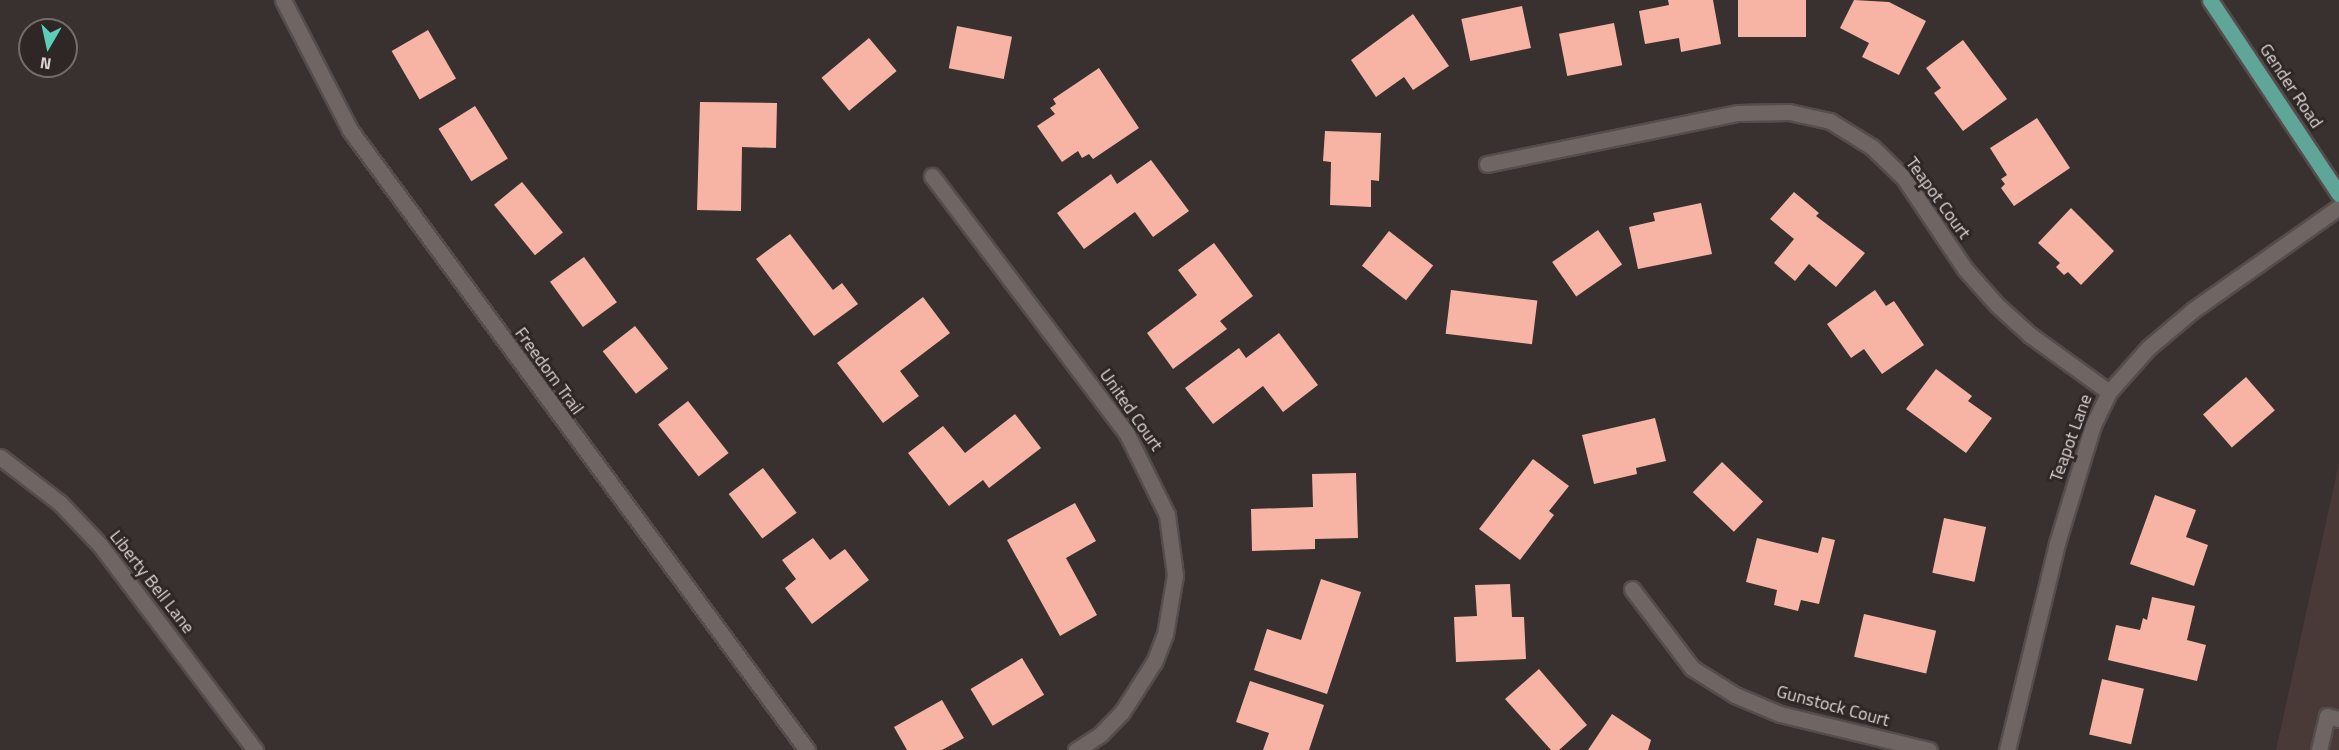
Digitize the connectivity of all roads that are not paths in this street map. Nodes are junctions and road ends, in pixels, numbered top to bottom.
1 (283, 0) edge
2 (2210, 0) edge
3 (1487, 164) dead end
4 (932, 176) dead end
5 (2339, 194) edge
6 (2339, 207) edge
7 (2109, 392) junction
8 (0, 457) edge
9 (1632, 589) dead end
10 (2339, 719) edge
11 (255, 750) edge
12 (807, 750) edge
13 (1076, 750) edge
14 (1929, 750) edge
15 (2007, 750) edge
16 (2319, 750) edge

1 - 12 street, Freedom Trail
2 - 5 main road, Gender Road
3 - 7 street, Teapot Court
4 - 13 street, United Court
6 - 7 street, Teapot Lane
7 - 15 street, Teapot Lane
8 - 11 street, Liberty Bell Lane
9 - 14 street, Gunstock Court
10 - 16 street

